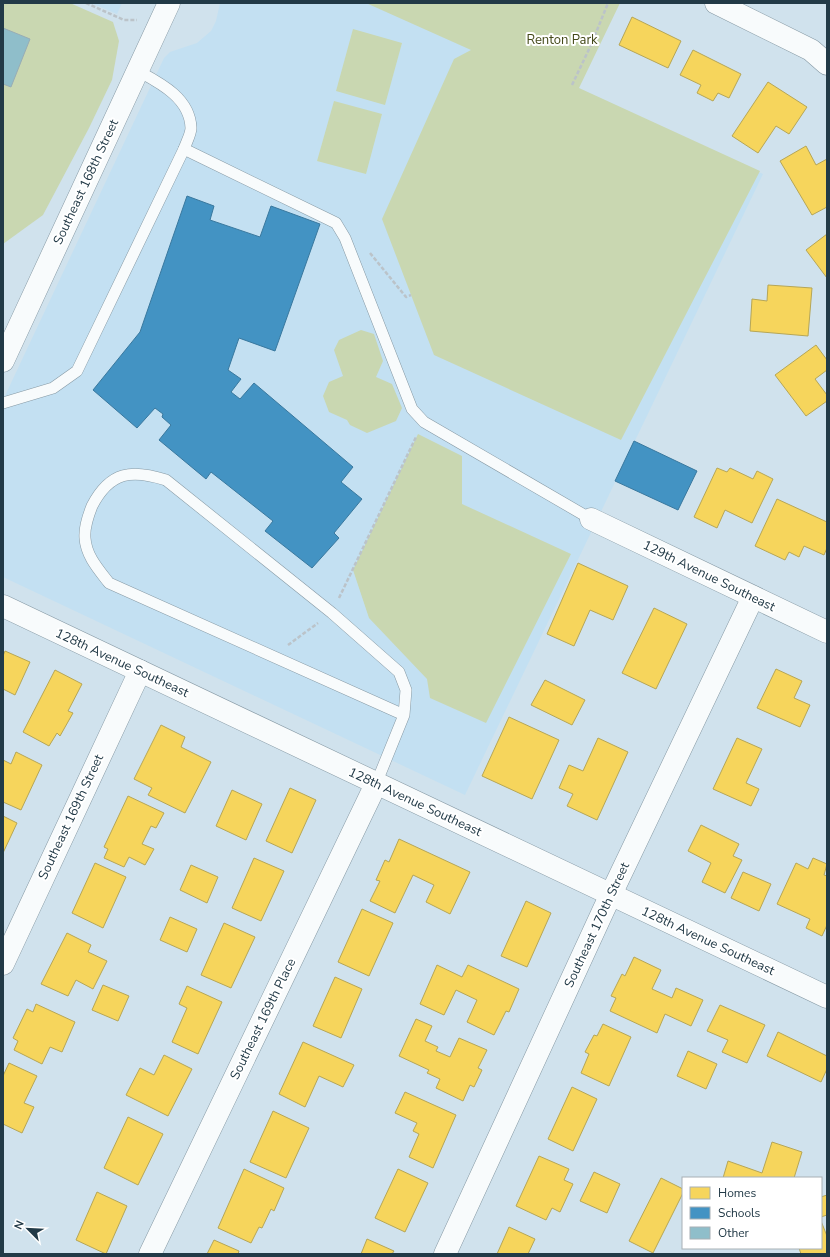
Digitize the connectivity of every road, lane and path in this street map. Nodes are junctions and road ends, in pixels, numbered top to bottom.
1 (86, 3) edge
2 (608, 3) edge
3 (716, 3) edge
4 (165, 11) edge
5 (827, 64) edge
6 (138, 71) junction
7 (572, 85) dead end
8 (184, 149) junction
9 (368, 247) dead end
10 (364, 249) dead end
11 (367, 256) dead end
12 (411, 295) dead end
13 (3, 361) edge
14 (3, 402) edge
15 (424, 422) junction
16 (591, 519) joint
17 (753, 597) junction
18 (3, 606) edge
19 (332, 613) junction
20 (827, 632) edge
21 (274, 656) junction
22 (140, 671) junction
23 (404, 716) junction
24 (376, 784) junction
25 (610, 895) junction
26 (3, 964) edge
27 (827, 997) edge
28 (150, 1254) edge
29 (445, 1254) edge

1 - 4 path
2 - 7 path
3 - 5 street
4 - 6 street, Southeast 168th Street
6 - 8 lane
6 - 13 street, Southeast 168th Street
8 - 14 lane
8 - 15 lane
9 - 12 path
10 - 11 path
15 - 16 lane
15 - 19 path
16 - 17 street, 129th Avenue Southeast
17 - 20 street, 129th Avenue Southeast
17 - 25 street, Southeast 170th Street
18 - 22 street, 128th Avenue Southeast
19 - 21 path
19 - 21 lane
19 - 23 lane
21 - 23 lane
22 - 24 street, 128th Avenue Southeast
22 - 26 street, Southeast 169th Street
23 - 24 lane
24 - 25 street, 128th Avenue Southeast
24 - 28 street, Southeast 169th Place
25 - 27 street, 128th Avenue Southeast
25 - 29 street, Southeast 170th Street

